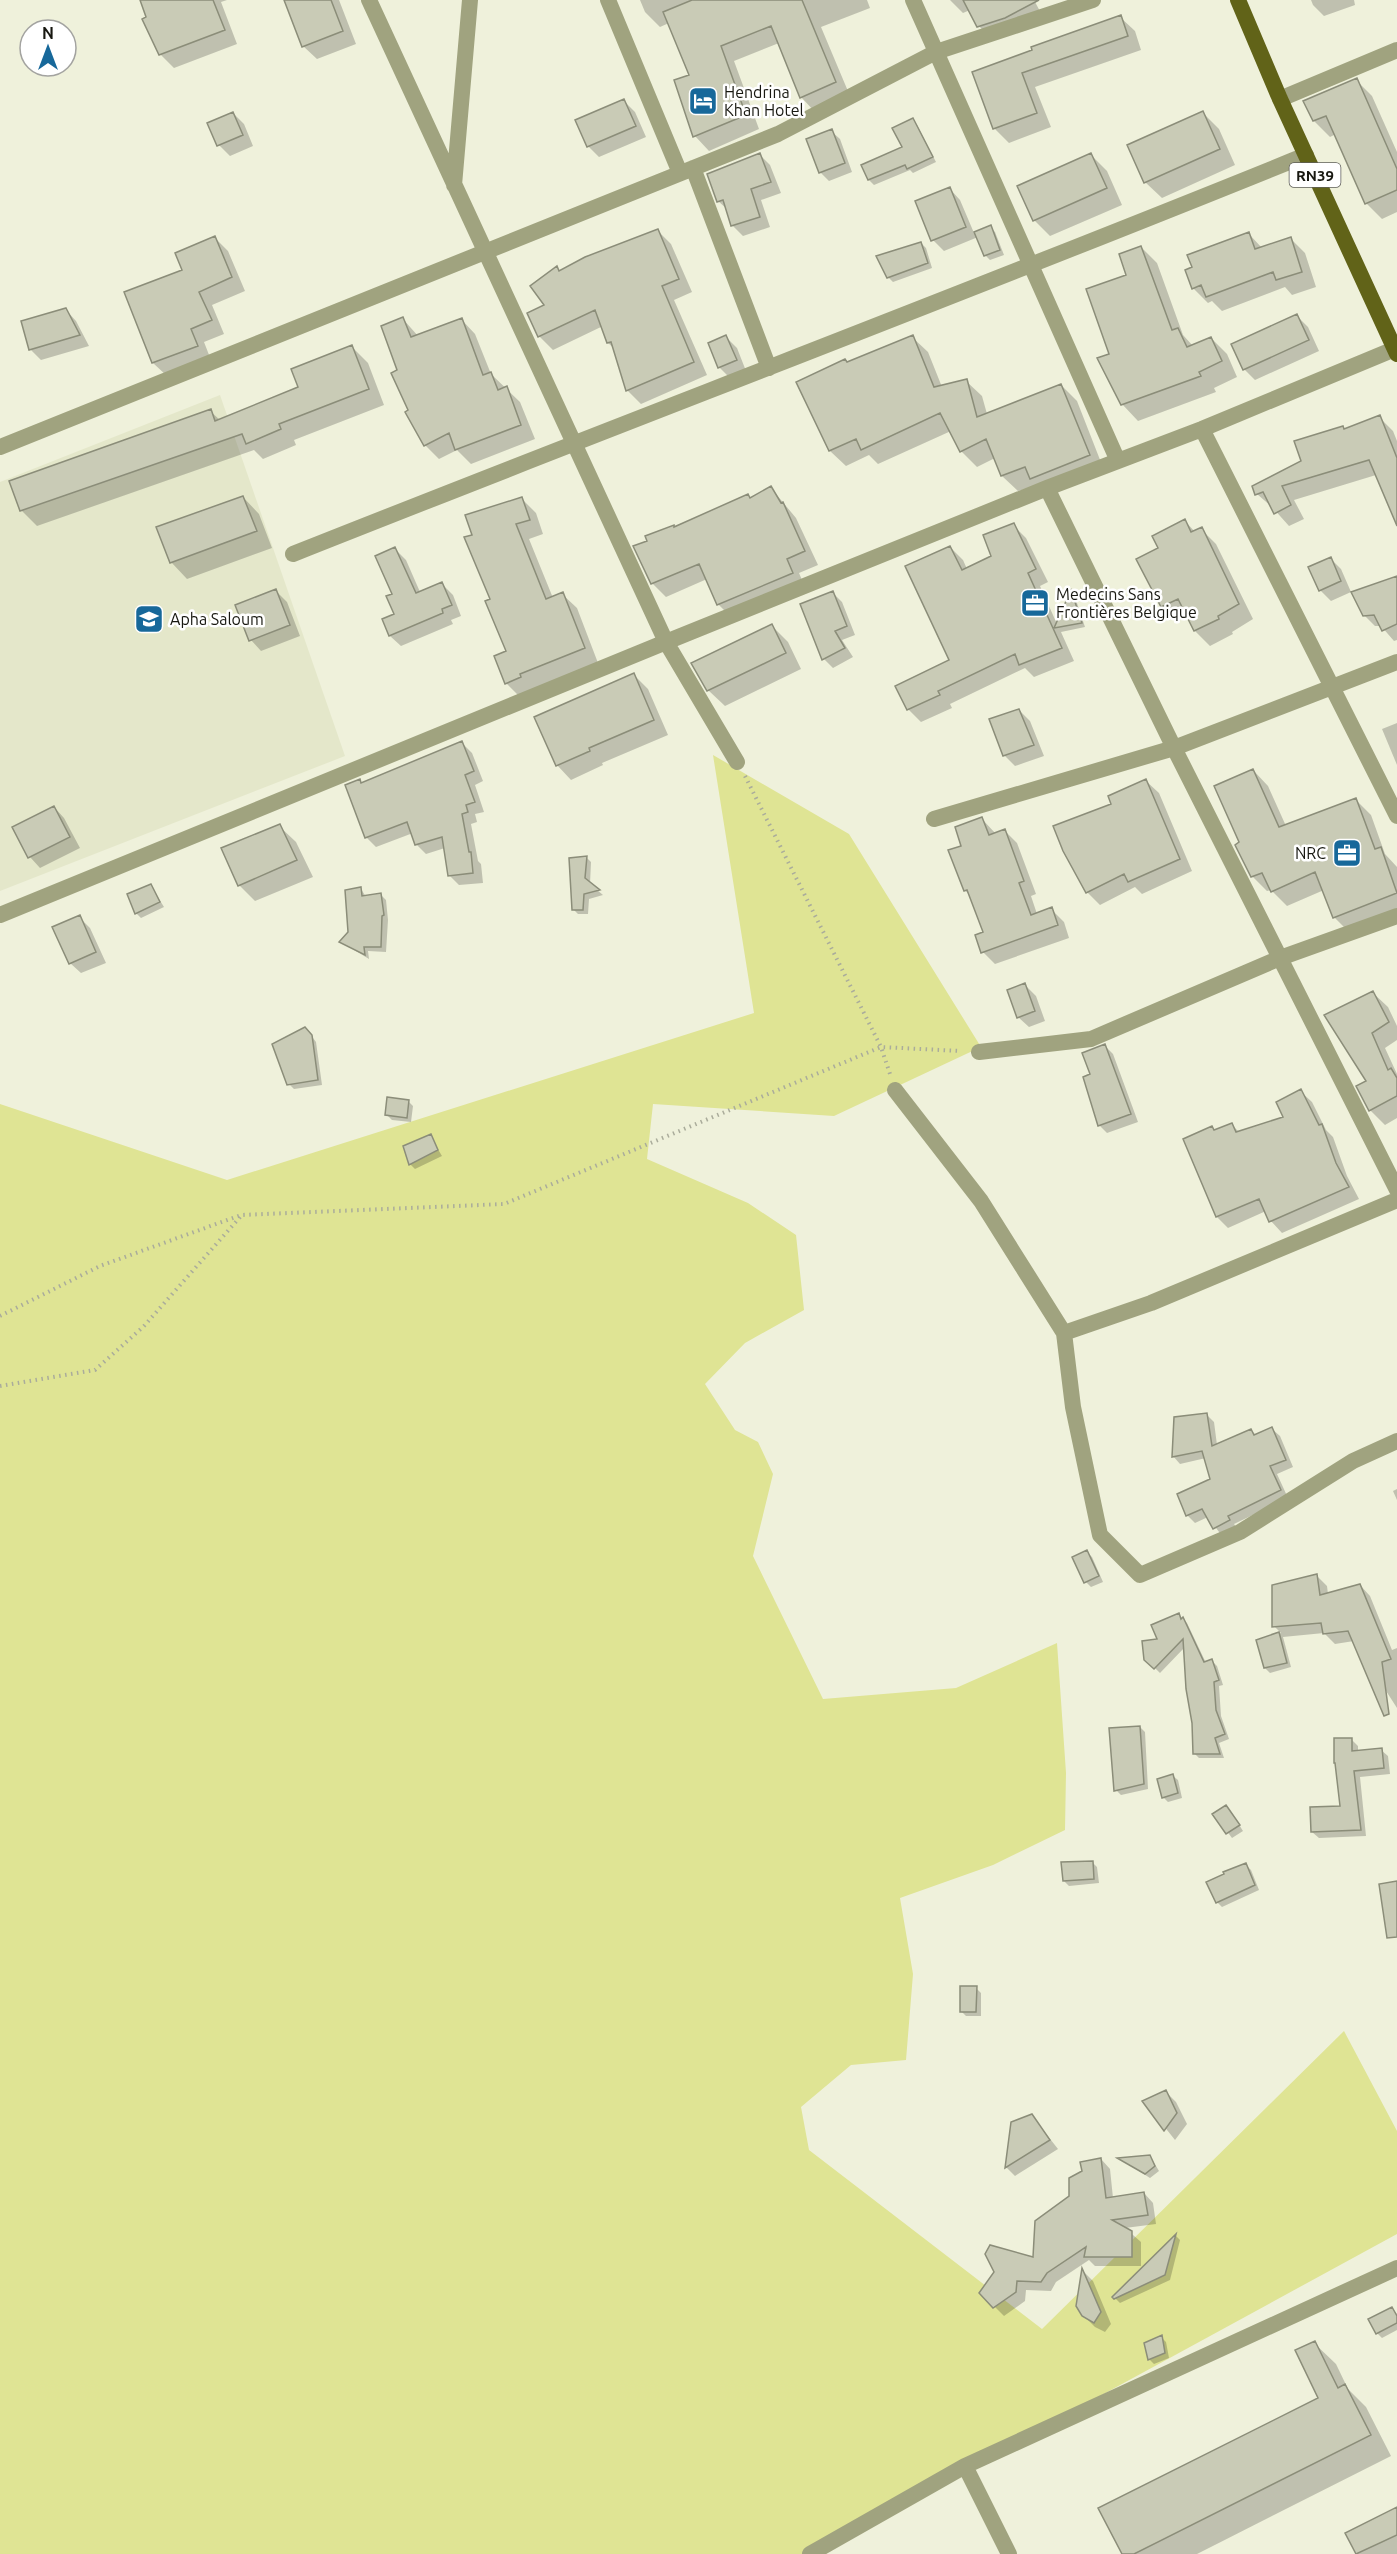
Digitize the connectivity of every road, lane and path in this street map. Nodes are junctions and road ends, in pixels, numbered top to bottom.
1 (369, 0) edge
2 (470, 0) edge
3 (608, 0) edge
4 (913, 0) edge
5 (1093, 0) edge
6 (1238, 0) edge
7 (1397, 50) edge
8 (936, 52) junction
9 (1280, 99) junction
10 (1306, 155) junction
11 (686, 170) junction
12 (454, 186) junction
13 (484, 251) junction
14 (1031, 267) junction
15 (1396, 350) edge
16 (768, 368) junction
17 (1202, 429) junction
18 (573, 443) junction
19 (0, 447) edge
20 (1118, 461) junction
21 (1047, 488) junction
22 (293, 554) dead end
23 (666, 642) junction
24 (1397, 662) edge
25 (1332, 688) junction
26 (1174, 748) junction
27 (737, 762) joint
28 (1397, 816) edge
29 (934, 819) dead end
30 (0, 915) edge
31 (1397, 916) edge
32 (1280, 958) junction
33 (880, 1047) junction
34 (979, 1052) joint
35 (895, 1090) joint
36 (1397, 1190) edge
37 (1397, 1200) edge
38 (241, 1215) junction
39 (0, 1316) edge
40 (1064, 1333) junction
41 (0, 1386) edge
42 (1397, 1441) edge
43 (1397, 2268) edge
44 (965, 2466) junction
45 (810, 2554) edge
46 (1009, 2554) edge

1 - 12 street
2 - 12 street
3 - 11 street
4 - 8 street
5 - 8 street
6 - 9 main road, RN39
7 - 9 street
8 - 11 street
8 - 14 street
9 - 10 main road, RN39
10 - 14 street
10 - 15 main road, RN39
11 - 13 street
11 - 16 street
12 - 13 street
13 - 18 street
13 - 19 street
14 - 16 street
14 - 20 street
15 - 17 street
16 - 18 street
17 - 20 street
17 - 25 street
18 - 22 street
18 - 23 street
20 - 21 street
21 - 23 street
21 - 26 street
23 - 27 street
23 - 30 street
24 - 25 street
25 - 26 street
25 - 28 street
26 - 29 street
26 - 32 street
27 - 33 path
31 - 32 street
32 - 34 street
32 - 36 street
33 - 34 path
33 - 35 path
33 - 38 path
35 - 40 street
37 - 40 street
38 - 39 path
38 - 41 path
40 - 42 street
43 - 44 street
44 - 45 street
44 - 46 street

